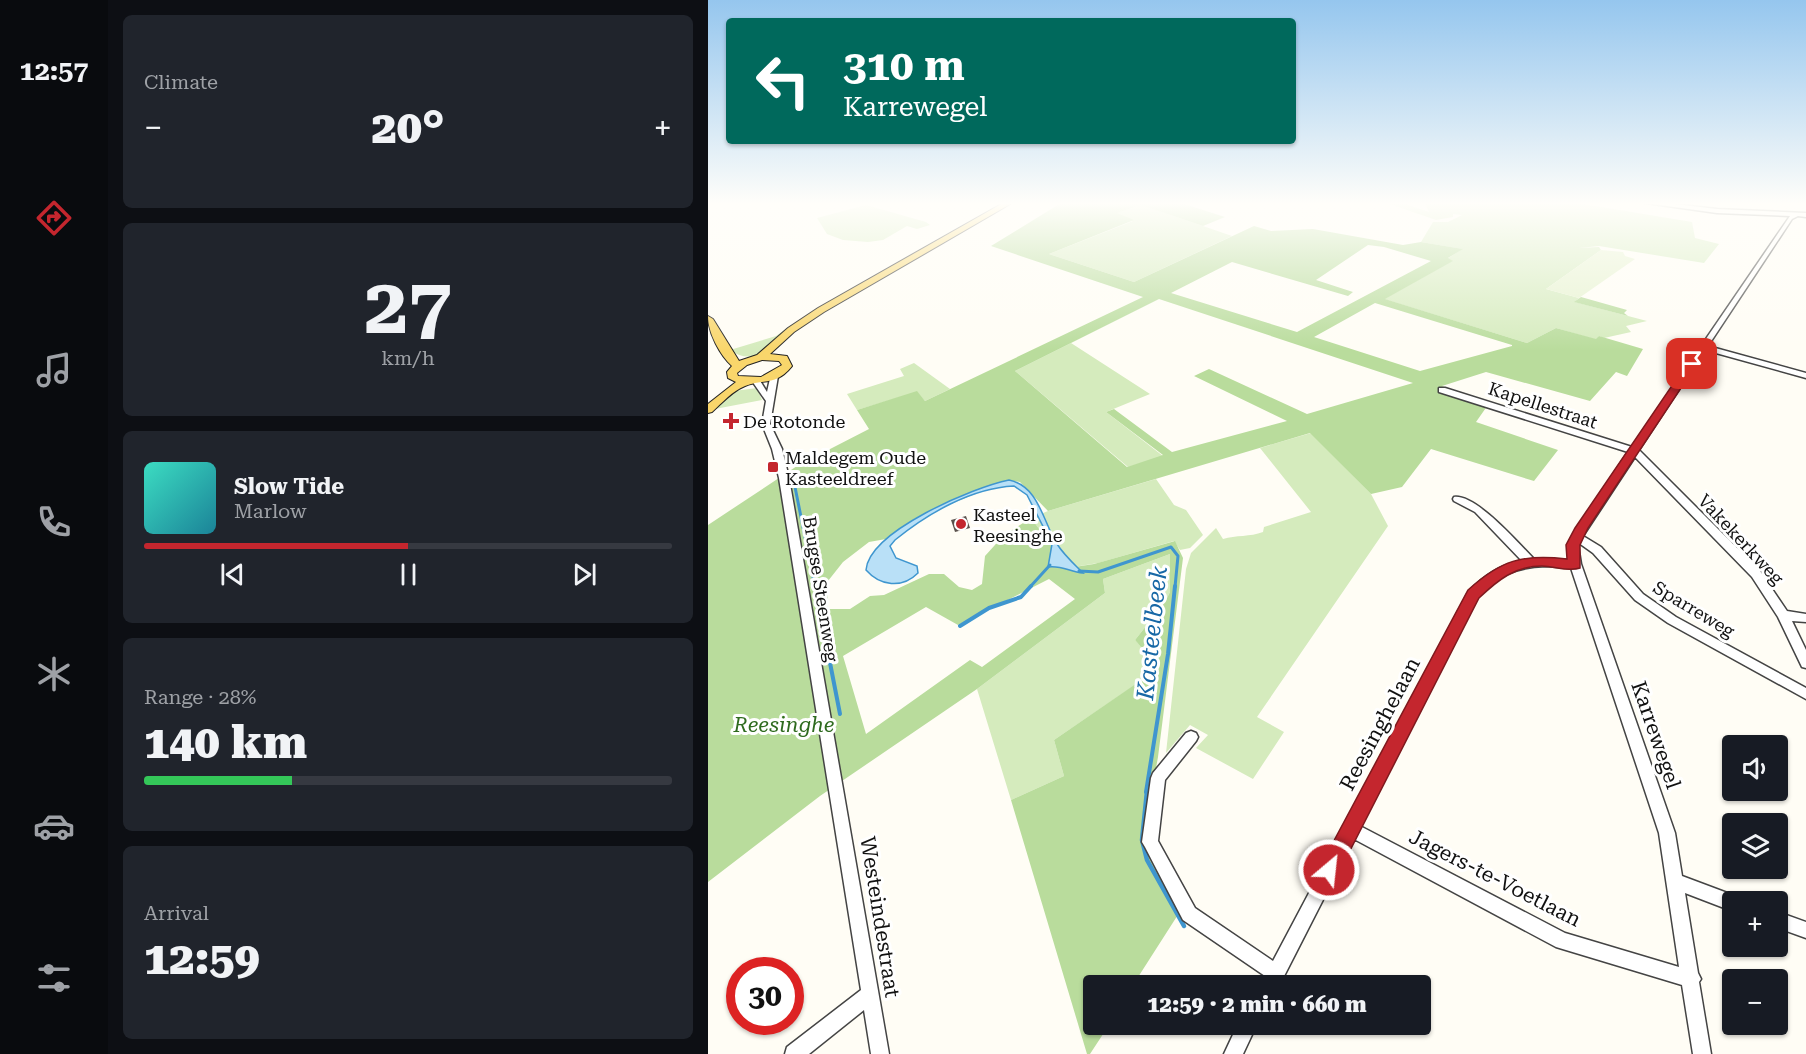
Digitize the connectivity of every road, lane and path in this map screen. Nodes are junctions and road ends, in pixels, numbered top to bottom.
1 (923, 252) edge
2 (934, 252) edge
3 (1767, 252) edge
4 (708, 320) edge
5 (1703, 347) junction
6 (726, 351) junction
7 (779, 357) junction
8 (756, 359) junction
9 (738, 366) junction
10 (774, 376) junction
11 (1806, 376) edge
12 (733, 378) junction
13 (751, 381) junction
14 (1442, 390) dead end
15 (708, 398) edge
16 (768, 399) junction
17 (708, 410) edge
18 (1634, 451) junction
19 (1457, 500) dead end
20 (1576, 537) junction
21 (1530, 562) junction
22 (1575, 564) junction
23 (1783, 615) junction
24 (1806, 618) edge
25 (1806, 663) edge
26 (1806, 694) edge
27 (1191, 737) dead end
28 (836, 788) joint
29 (1351, 829) junction
30 (1676, 882) junction
31 (1722, 899) edge
32 (1788, 924) edge
33 (1806, 930) edge
34 (1267, 975) edge
35 (1274, 975) edge
36 (1692, 979) junction
37 (870, 994) junction
38 (1242, 1035) edge
39 (794, 1054) edge
40 (880, 1054) edge
41 (1233, 1054) edge
42 (1702, 1054) edge

1 - 8 main road
2 - 7 main road
3 - 5 street
4 - 6 main road
5 - 11 street
5 - 18 street
6 - 8 main road
6 - 9 main road
7 - 8 main road
7 - 10 main road, Brugse Steenweg
8 - 9 main road
9 - 12 main road
10 - 13 main road
10 - 16 street, Brugse Steenweg
12 - 13 main road
12 - 15 main road
13 - 16 street
13 - 17 main road
14 - 18 street, Kapellestraat
16 - 28 street, Brugse Steenweg
18 - 20 street
18 - 23 street, Vakekerkweg
19 - 21 street
20 - 22 street, Karrewegel
20 - 26 street, Sparreweg
21 - 22 street, Reesinghelaan
21 - 29 street, Reesinghelaan
22 - 30 street, Karrewegel
23 - 24 street
23 - 25 street, Vakekerkweg
27 - 34 street, Reesinghelaan
28 - 37 street, Westeindestraat
29 - 35 street, Reesinghelaan
29 - 36 street, Jagers-te-Voetlaan
30 - 31 street
30 - 36 street, Karrewegel
32 - 33 street
36 - 42 street, Karrewegel
37 - 39 street
37 - 40 street, Westeindestraat
38 - 41 street

